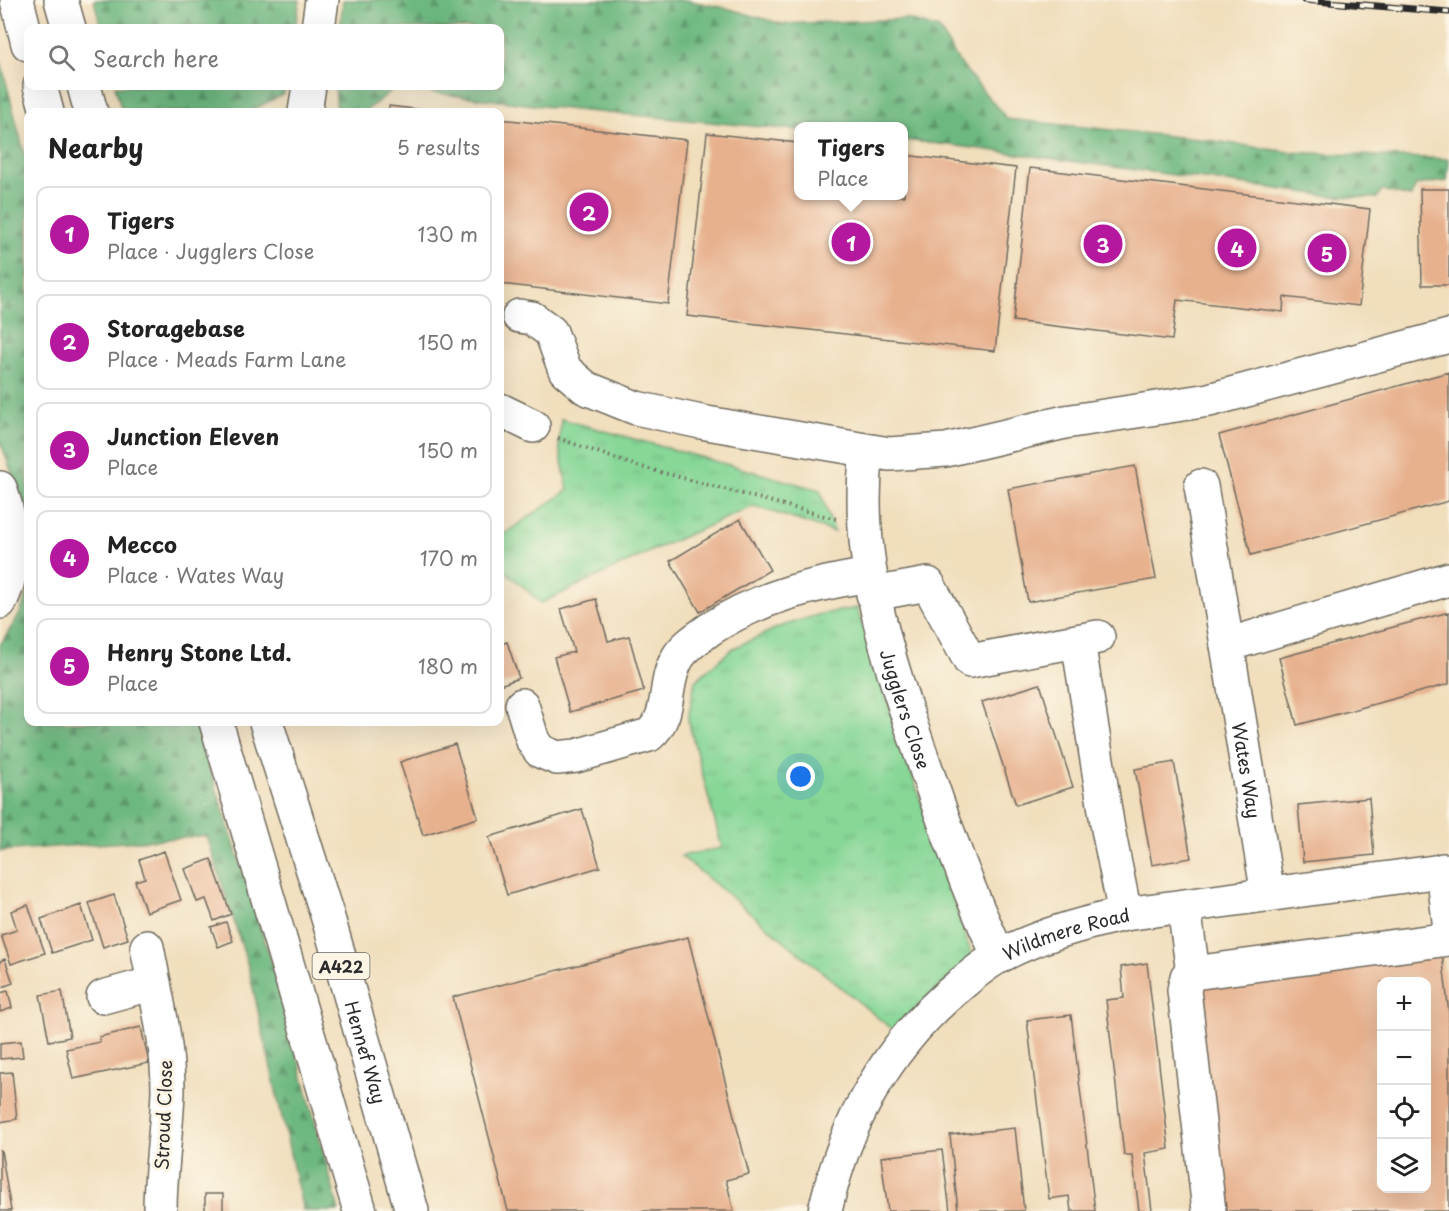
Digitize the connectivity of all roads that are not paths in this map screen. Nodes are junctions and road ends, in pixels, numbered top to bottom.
1 (17, 0) edge
2 (61, 0) edge
3 (322, 0) edge
4 (68, 24) edge
5 (319, 24) edge
6 (24, 28) edge
7 (41, 90) edge
8 (85, 90) edge
9 (308, 90) edge
10 (46, 108) edge
11 (90, 108) edge
12 (306, 108) edge
13 (519, 316) dead end
14 (1449, 336) edge
15 (504, 412) edge
16 (533, 426) road end
17 (867, 452) junction
18 (1202, 486) dead end
19 (0, 488) edge
20 (1449, 579) edge
21 (871, 584) junction
22 (0, 602) edge
23 (1227, 645) junction
24 (522, 705) dead end
25 (217, 726) edge
26 (267, 726) edge
27 (1446, 870) edge
28 (1268, 895) junction
29 (1184, 907) junction
30 (1125, 914) junction
31 (1449, 921) edge
32 (1449, 939) edge
33 (147, 947) dead end
34 (999, 956) junction
35 (1193, 973) junction
36 (154, 983) junction
37 (103, 996) dead end
38 (160, 1211) edge
39 (360, 1211) edge
40 (412, 1211) edge
41 (825, 1211) edge
42 (1209, 1211) edge

1 - 6 main road
2 - 4 main road
3 - 5 main road
7 - 10 main road
8 - 11 main road
9 - 12 main road
13 - 17 main road
14 - 17 main road
15 - 16 main road
17 - 21 main road, Jugglers Close
18 - 23 main road, Wates Way
19 - 22 main road
20 - 23 main road
21 - 24 main road
21 - 30 main road
21 - 34 main road, Jugglers Close
23 - 28 main road, Wates Way
25 - 39 main road, A422
26 - 40 main road, Hennef Way / A422
27 - 28 main road, Wildmere Road
27 - 31 main road
28 - 29 main road, Wildmere Road
29 - 30 main road, Wildmere Road
29 - 35 main road
30 - 34 main road, Wildmere Road
32 - 35 main road
33 - 36 main road, Stroud Close
34 - 41 main road, Wildmere Road
35 - 42 main road
36 - 37 main road
36 - 38 main road, Stroud Close

